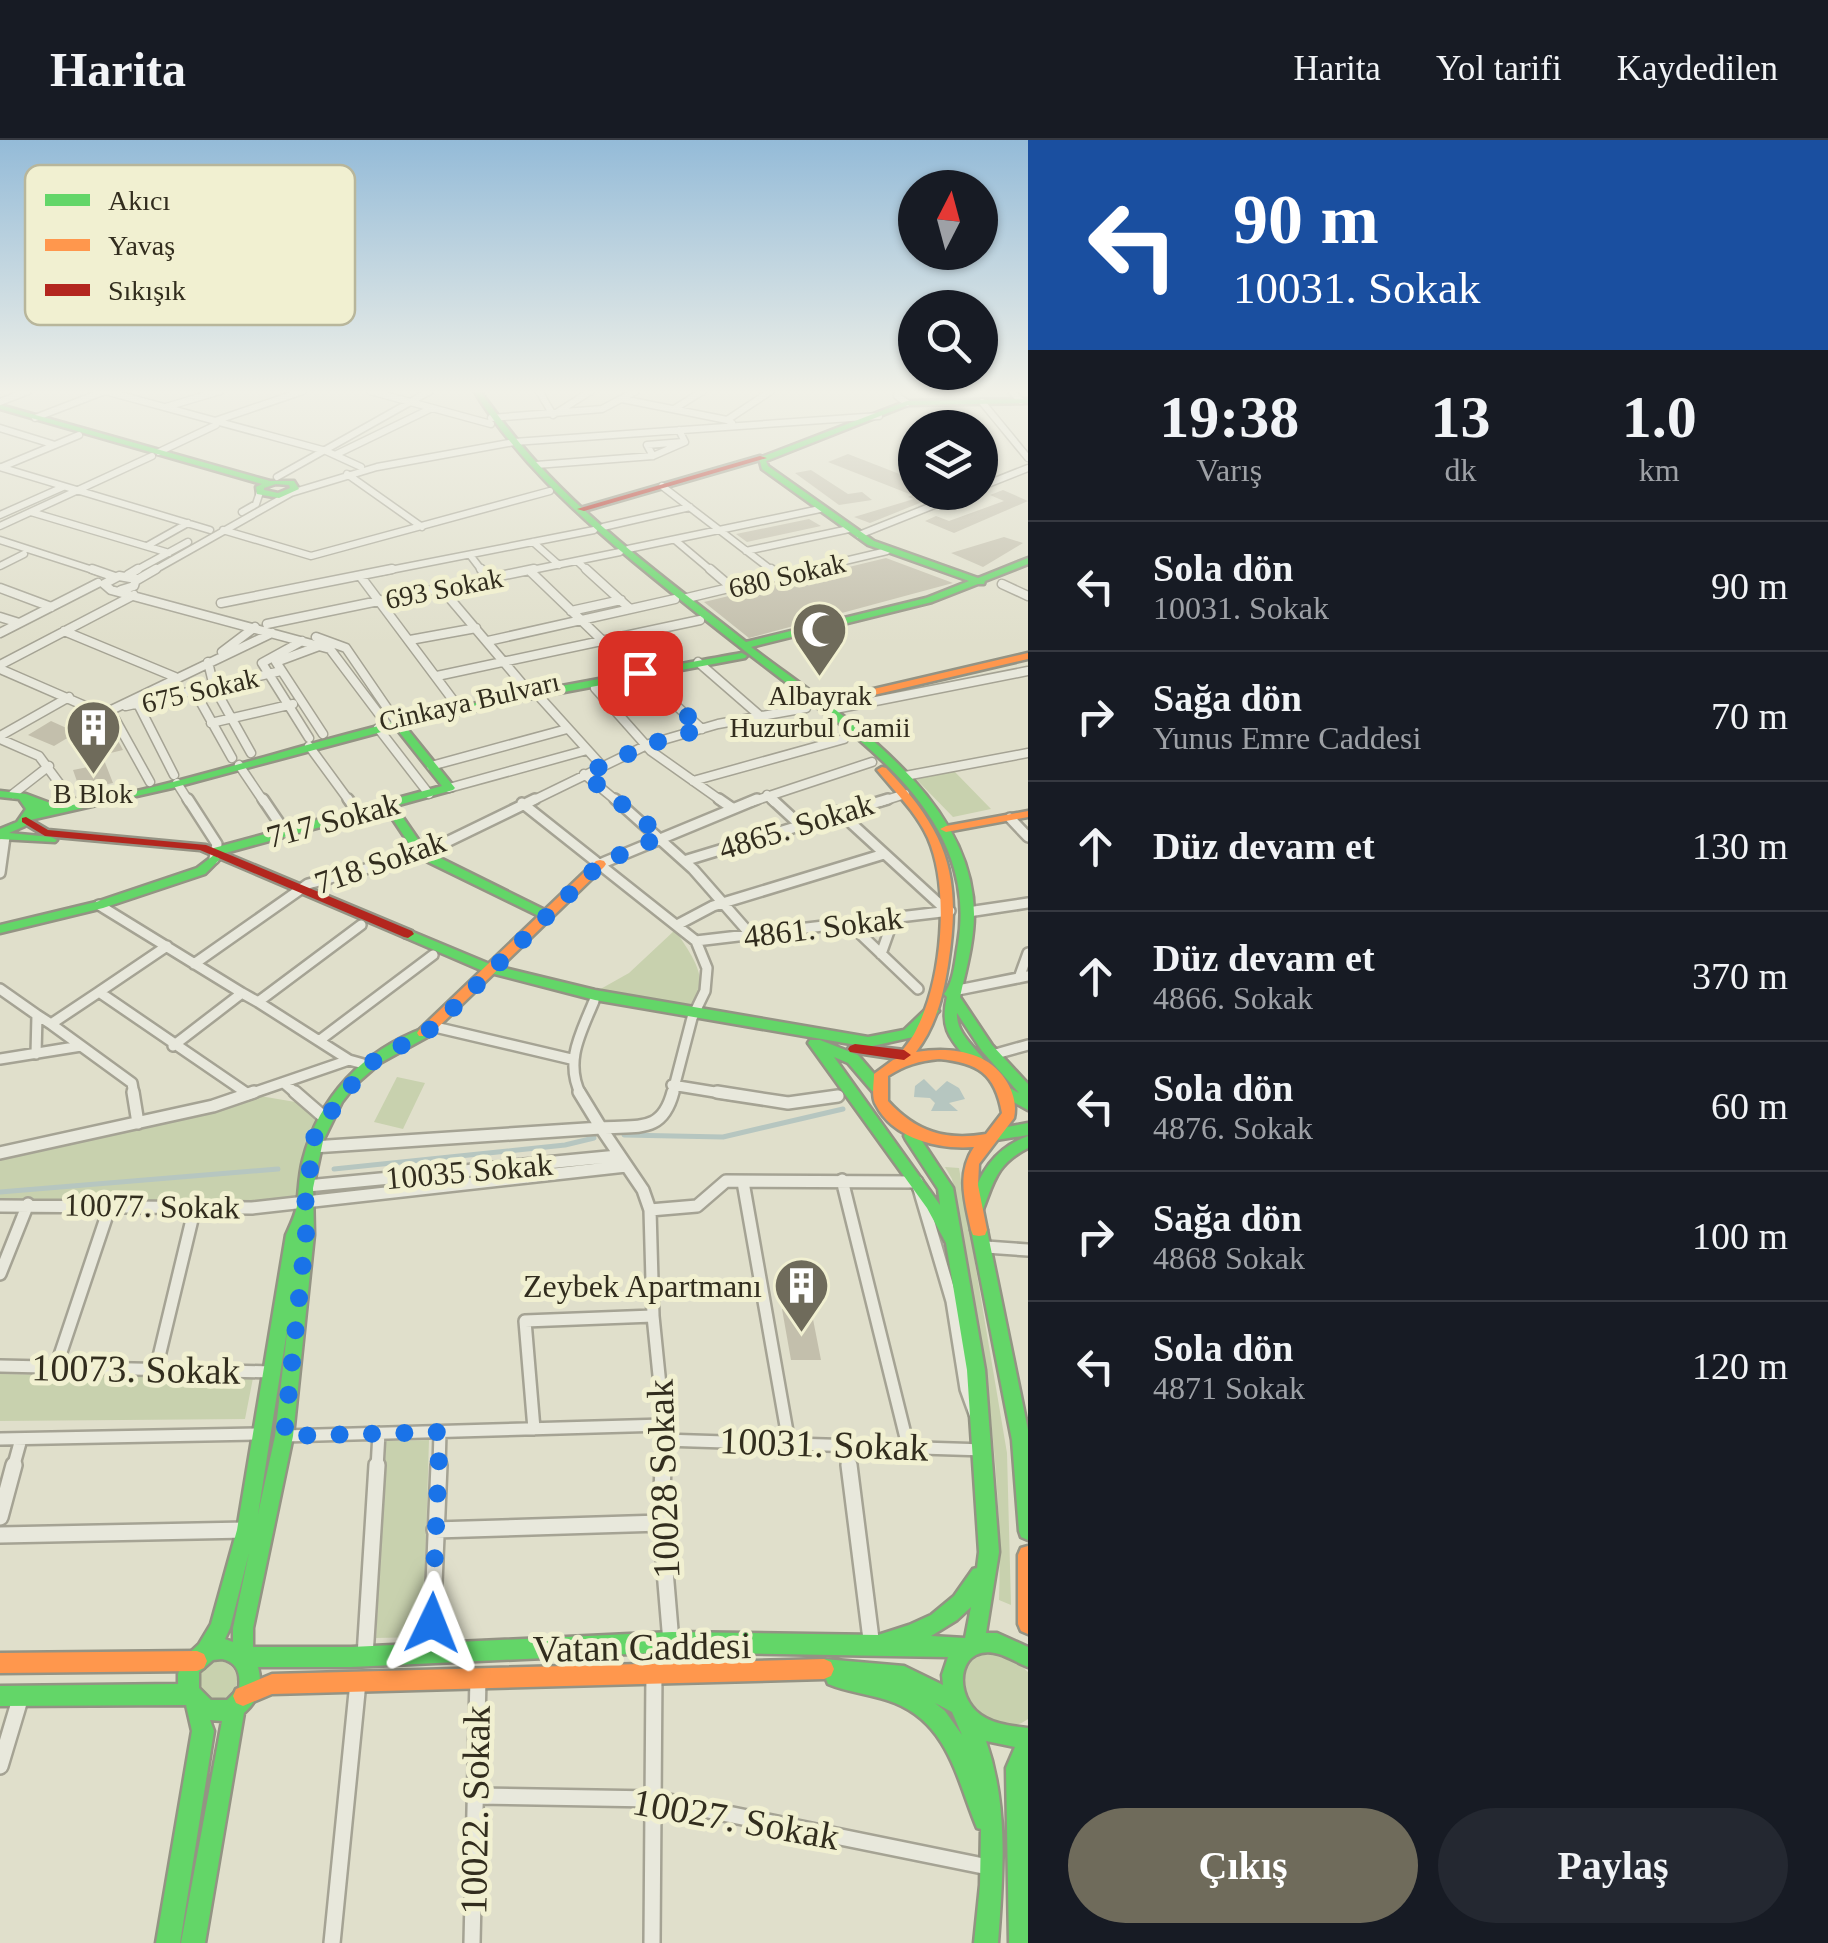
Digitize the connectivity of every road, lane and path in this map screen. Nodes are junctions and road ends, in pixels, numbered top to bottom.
1 (26, 475) edge
2 (110, 475) edge
3 (234, 475) edge
4 (290, 475) edge
5 (324, 475) edge
6 (341, 475) edge
7 (350, 475) edge
8 (536, 475) edge
9 (546, 475) edge
10 (701, 475) edge
11 (776, 475) edge
12 (274, 486) junction
13 (662, 486) junction
14 (63, 487) junction
15 (76, 491) junction
16 (550, 491) junction
17 (29, 507) junction
18 (690, 508) junction
19 (582, 509) junction
20 (820, 509) junction
21 (916, 510) edge
22 (0, 515) edge
23 (188, 523) junction
24 (0, 526) edge
25 (422, 528) junction
26 (598, 528) junction
27 (210, 530) junction
28 (223, 530) junction
29 (720, 530) junction
30 (854, 532) junction
31 (674, 540) junction
32 (534, 542) junction
33 (0, 543) edge
34 (147, 546) junction
35 (624, 551) junction
36 (746, 551) junction
37 (887, 551) junction
38 (169, 553) junction
39 (24, 554) junction
40 (470, 555) junction
41 (577, 562) junction
42 (1028, 562) edge
43 (559, 565) junction
44 (0, 566) edge
45 (530, 571) junction
46 (1028, 572) edge
47 (120, 576) junction
48 (360, 576) junction
49 (778, 576) junction
50 (488, 579) junction
51 (137, 582) junction
52 (981, 582) junction
53 (1002, 584) junction
54 (102, 586) junction
55 (731, 587) junction
56 (0, 588) edge
57 (442, 588) junction
58 (120, 590) junction
59 (135, 594) junction
60 (1028, 596) edge
61 (681, 598) junction
62 (621, 600) junction
63 (381, 601) junction
64 (221, 603) dead end
65 (51, 606) junction
66 (630, 608) junction
67 (571, 611) junction
68 (0, 616) edge
69 (580, 620) junction
70 (700, 620) junction
71 (19, 623) junction
72 (267, 624) junction
73 (254, 627) junction
74 (476, 628) junction
75 (64, 631) junction
76 (273, 633) junction
77 (0, 634) edge
78 (410, 640) junction
79 (602, 640) junction
80 (303, 641) junction
81 (488, 641) junction
82 (320, 646) junction
83 (782, 647) junction
84 (744, 651) junction
85 (1028, 656) edge
86 (505, 662) junction
87 (698, 662) junction
88 (205, 664) junction
89 (0, 667) edge
90 (772, 667) junction
91 (979, 667) junction
92 (635, 670) junction
93 (1028, 670) edge
94 (281, 672) junction
95 (268, 675) junction
96 (175, 676) junction
97 (437, 676) junction
98 (994, 678) junction
99 (214, 687) junction
100 (594, 688) dead end
101 (531, 690) junction
102 (195, 692) junction
103 (69, 697) junction
104 (302, 702) junction
105 (138, 704) junction
106 (456, 704) junction
107 (289, 705) junction
108 (118, 707) junction
109 (816, 708) junction
110 (105, 712) junction
111 (758, 715) junction
112 (231, 719) junction
113 (211, 723) junction
114 (388, 723) junction
115 (567, 729) junction
116 (702, 729) junction
117 (150, 732) junction
118 (126, 737) junction
119 (0, 738) edge
120 (314, 739) junction
121 (844, 739) junction
122 (650, 744) junction
123 (587, 750) junction
124 (250, 753) junction
125 (1028, 753) edge
126 (236, 761) junction
127 (872, 762) junction
128 (50, 766) junction
129 (431, 766) junction
130 (602, 766) junction
131 (584, 774) junction
132 (905, 776) junction
133 (176, 779) junction
134 (150, 782) junction
135 (693, 782) junction
136 (449, 788) junction
137 (428, 794) junction
138 (767, 794) junction
139 (905, 794) junction
140 (13, 796) edge
141 (72, 802) junction
142 (522, 803) junction
143 (390, 804) junction
144 (732, 808) junction
145 (838, 812) junction
146 (358, 813) junction
147 (1028, 814) edge
148 (28, 818) junction
149 (1010, 818) junction
150 (799, 824) junction
151 (946, 829) junction
152 (286, 833) junction
153 (2, 835) edge
154 (662, 836) junction
155 (1028, 837) edge
156 (422, 854) junction
157 (884, 854) junction
158 (216, 855) junction
159 (687, 860) junction
160 (600, 864) junction
161 (0, 874) edge
162 (296, 891) junction
163 (726, 902) junction
164 (1028, 903) edge
165 (99, 904) junction
166 (948, 911) junction
167 (968, 912) junction
168 (545, 915) junction
169 (893, 920) junction
170 (679, 924) junction
171 (361, 925) junction
172 (852, 926) junction
173 (0, 929) edge
174 (751, 935) junction
175 (696, 941) junction
176 (167, 946) junction
177 (1028, 953) edge
178 (880, 954) junction
179 (433, 955) junction
180 (194, 964) junction
181 (489, 972) junction
182 (1023, 977) edge
183 (0, 989) edge
184 (918, 990) dead end
185 (99, 992) junction
186 (952, 992) junction
187 (242, 993) junction
188 (594, 1001) junction
189 (258, 1002) junction
190 (933, 1010) junction
191 (37, 1015) junction
192 (695, 1016) junction
193 (51, 1024) junction
194 (434, 1027) junction
195 (813, 1039) junction
196 (320, 1040) junction
197 (1028, 1045) edge
198 (81, 1046) junction
199 (173, 1046) junction
200 (36, 1054) junction
201 (906, 1055) junction
202 (0, 1059) edge
203 (571, 1059) junction
204 (349, 1060) junction
205 (988, 1062) junction
206 (367, 1065) junction
207 (284, 1083) junction
208 (672, 1085) junction
209 (878, 1087) junction
210 (1004, 1090) junction
211 (1028, 1093) edge
212 (248, 1094) junction
213 (838, 1096) dead end
214 (1028, 1106) edge
215 (325, 1118) junction
216 (138, 1123) junction
217 (601, 1128) junction
218 (905, 1129) junction
219 (1028, 1129) edge
220 (992, 1137) junction
221 (1028, 1142) edge
222 (313, 1147) junction
223 (0, 1153) edge
224 (622, 1161) junction
225 (842, 1180) junction
226 (743, 1182) junction
227 (917, 1182) junction
228 (305, 1200) junction
229 (28, 1204) junction
230 (0, 1206) edge
231 (110, 1206) junction
232 (196, 1207) junction
233 (650, 1210) junction
234 (976, 1212) junction
235 (986, 1246) junction
236 (1028, 1250) edge
237 (961, 1267) junction
238 (0, 1274) edge
239 (952, 1301) junction
240 (654, 1316) junction
241 (969, 1324) junction
242 (0, 1366) edge
243 (56, 1367) junction
244 (156, 1369) junction
245 (272, 1372) junction
246 (982, 1423) junction
247 (534, 1428) junction
248 (440, 1432) junction
249 (664, 1432) junction
250 (378, 1433) junction
251 (261, 1434) junction
252 (284, 1436) junction
253 (0, 1439) edge
254 (21, 1439) junction
255 (1025, 1441) edge
256 (788, 1443) junction
257 (846, 1444) junction
258 (908, 1446) junction
259 (985, 1450) junction
260 (0, 1516) edge
261 (661, 1524) junction
262 (246, 1530) junction
263 (435, 1530) junction
264 (1028, 1531) edge
265 (0, 1535) edge
266 (989, 1552) junction
267 (1028, 1555) edge
268 (1028, 1624) edge
269 (671, 1642) junction
270 (968, 1644) junction
271 (866, 1648) junction
272 (431, 1654) junction
273 (244, 1656) junction
274 (201, 1657) junction
275 (1028, 1657) edge
276 (364, 1658) junction
277 (0, 1663) edge
278 (780, 1668) junction
279 (654, 1670) junction
280 (478, 1678) junction
281 (358, 1681) junction
282 (21, 1695) junction
283 (0, 1696) edge
284 (193, 1700) junction
285 (239, 1700) junction
286 (956, 1703) junction
287 (966, 1718) junction
288 (1028, 1739) edge
289 (0, 1766) edge
290 (477, 1796) junction
291 (654, 1799) junction
292 (1028, 1802) edge
293 (1018, 1826) junction
294 (992, 1840) junction
295 (993, 1868) junction
296 (168, 1943) edge
297 (193, 1943) edge
298 (332, 1943) edge
299 (472, 1943) edge
300 (652, 1943) edge
301 (986, 1943) edge
302 (1021, 1943) edge

1 - 14 street
2 - 15 street
3 - 12 main road
4 - 12 street
5 - 12 street
6 - 12 street
7 - 25 street
8 - 16 main road
9 - 19 main road
10 - 13 main road
11 - 20 main road
12 - 27 street
12 - 28 street
13 - 18 street
13 - 19 main road
14 - 15 street
14 - 17 street
15 - 17 street
15 - 23 street
16 - 25 street
16 - 26 main road
17 - 22 street
17 - 24 street
17 - 34 street
18 - 26 street
18 - 29 street
19 - 26 main road
20 - 29 street, 693 Sokak
20 - 30 main road
21 - 30 street
23 - 27 street
23 - 34 street
25 - 28 street
26 - 32 street
26 - 35 main road
27 - 38 street
28 - 51 street
29 - 31 street, 693 Sokak
29 - 36 street
30 - 36 street
30 - 37 main road
31 - 35 street, 693 Sokak
31 - 55 street
32 - 40 street
32 - 43 street
33 - 39 street
33 - 47 street
34 - 38 street
35 - 41 street, 693 Sokak
35 - 61 main road
36 - 49 street
37 - 49 street, 680 Sokak
37 - 52 main road
38 - 47 street
39 - 44 street
39 - 54 street
40 - 48 street
40 - 50 street
41 - 43 street, 693 Sokak
41 - 62 street
42 - 52 main road, Cinkaya Bulvarı
43 - 45 street, 693 Sokak
45 - 50 street, 693 Sokak
45 - 67 street
46 - 53 main road, Cinkaya Bulvarı
47 - 51 street
47 - 54 street
48 - 63 street
48 - 64 street
49 - 55 street, 680 Sokak
50 - 57 street, 693 Sokak
51 - 58 street
51 - 72 street
52 - 84 main road, Cinkaya Bulvarı
53 - 60 street
53 - 83 main road, Cinkaya Bulvarı
54 - 58 street
54 - 65 street
55 - 61 street, 680 Sokak
56 - 65 street
57 - 63 street, 693 Sokak
57 - 74 street
58 - 59 street
59 - 73 street
59 - 75 street
61 - 66 street, 680 Sokak
61 - 70 main road
61 - 84 main road
62 - 66 street
62 - 67 street
63 - 72 street, 693 Sokak
63 - 78 street
65 - 71 street
66 - 69 street, 680 Sokak
67 - 69 street
68 - 71 street
69 - 79 street
69 - 81 street, 680 Sokak
70 - 79 street
70 - 84 main road
71 - 77 street
72 - 114 street
73 - 76 street
73 - 88 street
74 - 78 street
74 - 81 street
75 - 89 street
75 - 96 street
76 - 80 street
76 - 88 street
78 - 97 street
79 - 86 street
79 - 92 street
80 - 82 street
80 - 95 street
81 - 86 street
82 - 94 street
82 - 114 street
83 - 84 main road, Cinkaya Bulvarı
83 - 90 main road
84 - 87 main road, Cinkaya Bulvarı
84 - 90 main road
84 - 92 main road, Cinkaya Bulvarı
84 - 109 main road
85 - 91 main road
86 - 97 street
86 - 101 street
87 - 92 main road, Cinkaya Bulvarı
87 - 111 street
88 - 96 street
88 - 99 street
89 - 103 street
90 - 109 main road
91 - 98 street
91 - 109 main road
92 - 101 main road, Cinkaya Bulvarı
92 - 116 street
93 - 98 street, 718 Sokak
94 - 95 street, 675 Sokak
94 - 104 street
95 - 99 street, 675 Sokak
95 - 107 street
96 - 108 street
97 - 106 street
98 - 109 street, 718 Sokak
99 - 102 street, 675 Sokak
99 - 112 street
100 - 122 street
101 - 106 main road, Cinkaya Bulvarı
101 - 114 main road, Cinkaya Bulvarı
101 - 115 street
102 - 105 street, 675 Sokak
102 - 113 street
103 - 110 street
103 - 119 street
104 - 107 street
104 - 120 street
105 - 108 street, 675 Sokak
105 - 117 street
106 - 114 main road, Cinkaya Bulvarı
107 - 112 street
107 - 120 street
108 - 110 street
109 - 111 street, 718 Sokak
109 - 121 main road
109 - 132 main road
110 - 118 street
111 - 116 street, 718 Sokak
112 - 113 street
112 - 124 street
113 - 126 street
114 - 120 main road, Cinkaya Bulvarı
114 - 129 main road
114 - 137 street
115 - 123 street
115 - 129 street
116 - 122 street, 718 Sokak
117 - 118 street
117 - 133 street
118 - 134 street
119 - 128 street
120 - 124 main road, Cinkaya Bulvarı
120 - 126 main road, Cinkaya Bulvarı
120 - 146 street
121 - 127 main road
121 - 135 street
122 - 130 street, 718 Sokak
122 - 135 street
123 - 130 street
123 - 136 street
124 - 126 main road, Cinkaya Bulvarı
125 - 132 street
126 - 133 main road, Cinkaya Bulvarı
126 - 152 street
127 - 138 street
127 - 139 main road
128 - 140 street
128 - 141 street
129 - 136 main road
130 - 131 street, 718 Sokak
131 - 142 street, 718 Sokak
131 - 154 street
132 - 151 main road
133 - 134 main road, Cinkaya Bulvarı
133 - 148 main road, Cinkaya Bulvarı
133 - 158 street
134 - 141 main road, Cinkaya Bulvarı
135 - 144 street
136 - 137 main road, 717 Sokak
137 - 143 main road, 717 Sokak
138 - 144 street
138 - 150 street
139 - 145 street, 4865. Sokak
139 - 166 main road
140 - 141 main road, Cinkaya Bulvarı
140 - 148 main road
142 - 156 street, 718 Sokak
142 - 160 street
143 - 146 main road, 717 Sokak
143 - 156 main road
144 - 154 street
145 - 150 street, 4865. Sokak
145 - 157 street
146 - 152 main road, 717 Sokak
147 - 149 main road
148 - 153 main road, Cinkaya Bulvarı
148 - 158 main road
149 - 151 main road
149 - 155 street
150 - 159 street, 4865. Sokak
151 - 167 main road
152 - 158 main road, 717 Sokak
153 - 158 main road
153 - 161 street
154 - 159 street
154 - 160 street
156 - 162 street, 718 Sokak
156 - 168 main road
157 - 163 street
157 - 166 street
158 - 162 main road
158 - 165 main road, 717 Sokak
159 - 163 street
160 - 168 main road
160 - 170 street
162 - 171 main road
162 - 180 street, 718 Sokak
162 - 181 main road
163 - 170 street
163 - 174 street
164 - 167 street
165 - 173 main road, 717 Sokak
165 - 176 street
166 - 169 street, 4861. Sokak
166 - 190 main road
167 - 186 main road
168 - 181 main road
169 - 172 street, 4861. Sokak
169 - 178 street
170 - 175 street
171 - 179 main road
171 - 189 street
172 - 174 street, 4861. Sokak
172 - 178 street
174 - 175 street, 4861. Sokak
175 - 192 street
176 - 180 street
176 - 185 street
177 - 182 street
178 - 184 street
179 - 181 main road
179 - 196 street
180 - 187 street
181 - 188 main road
181 - 192 main road
181 - 194 main road
182 - 186 street
183 - 191 street
185 - 193 street
185 - 199 street
186 - 205 main road
187 - 189 street
187 - 199 street
188 - 192 main road
188 - 203 street
189 - 196 street
190 - 195 main road
190 - 201 main road
191 - 193 street
191 - 200 street
192 - 195 main road
192 - 208 street
193 - 198 street
194 - 203 street
194 - 206 main road
195 - 201 main road
195 - 209 main road
195 - 227 main road
196 - 204 street
197 - 205 street
198 - 200 street
198 - 216 street
199 - 212 street
200 - 202 street
201 - 205 main road
201 - 209 main road
203 - 217 street
204 - 206 street
204 - 207 street
205 - 210 main road
205 - 211 main road
206 - 215 main road
207 - 212 street
207 - 215 street
208 - 213 street
208 - 217 street
209 - 218 main road
210 - 214 main road
210 - 220 main road
212 - 216 street
215 - 222 main road
216 - 223 street
217 - 222 street
217 - 224 street
218 - 220 main road
218 - 237 main road
219 - 220 main road
220 - 234 main road
221 - 234 main road
222 - 228 main road
224 - 228 street, 10035 Sokak
224 - 233 street
225 - 226 street
225 - 227 street
225 - 258 street
226 - 233 street
226 - 256 street
227 - 237 main road
227 - 239 street
228 - 232 street, 10077. Sokak
228 - 245 main road
228 - 252 main road
229 - 230 street, 10077. Sokak
229 - 231 street, 10077. Sokak
229 - 238 street
231 - 232 street, 10077. Sokak
231 - 243 street
232 - 244 street
233 - 240 street, 10028 Sokak
234 - 235 main road
235 - 236 street
235 - 255 main road
237 - 241 main road
239 - 241 street
239 - 246 street
240 - 247 street
240 - 249 street, 10028 Sokak
241 - 246 main road
242 - 243 street, 10073. Sokak
243 - 244 street, 10073. Sokak
244 - 245 street, 10073. Sokak
245 - 251 main road
246 - 259 main road
247 - 248 street, 10031. Sokak
247 - 249 street, 10031. Sokak
248 - 250 street, 10031. Sokak
248 - 263 street
249 - 256 street, 10031. Sokak
249 - 261 street, 10028 Sokak
250 - 252 street, 10031. Sokak
250 - 276 street
251 - 254 street
251 - 262 main road
252 - 273 main road
253 - 254 street
254 - 260 street
255 - 264 main road
256 - 257 street, 10031. Sokak
257 - 258 street, 10031. Sokak
257 - 271 street
258 - 259 street, 10031. Sokak
259 - 266 main road
261 - 263 street
261 - 269 street, 10028 Sokak
262 - 265 street
262 - 274 main road
263 - 272 street
266 - 270 main road
266 - 271 main road, Vatan Caddesi
267 - 268 main road
269 - 271 main road, Vatan Caddesi
269 - 272 main road, Vatan Caddesi
270 - 271 main road, Vatan Caddesi
270 - 275 main road, Vatan Caddesi
270 - 286 main road
272 - 276 main road, Vatan Caddesi
273 - 274 main road
273 - 276 main road, Vatan Caddesi
273 - 285 main road
274 - 277 main road
274 - 284 main road
278 - 279 main road, Vatan Caddesi
278 - 286 main road, Vatan Caddesi
278 - 294 main road, Vatan Caddesi
279 - 280 main road, Vatan Caddesi
279 - 291 street
280 - 281 main road, Vatan Caddesi
280 - 290 street, 10022. Sokak
281 - 285 main road, Vatan Caddesi
281 - 298 street
282 - 283 main road
282 - 284 main road
282 - 289 street
284 - 285 main road
284 - 296 main road
285 - 297 main road
286 - 287 main road
287 - 288 main road
287 - 294 main road
288 - 293 main road
290 - 291 street, 10027. Sokak
290 - 299 street, 10022. Sokak
291 - 295 street, 10027. Sokak
291 - 300 street
292 - 293 street
293 - 302 main road
294 - 295 main road
295 - 301 main road

